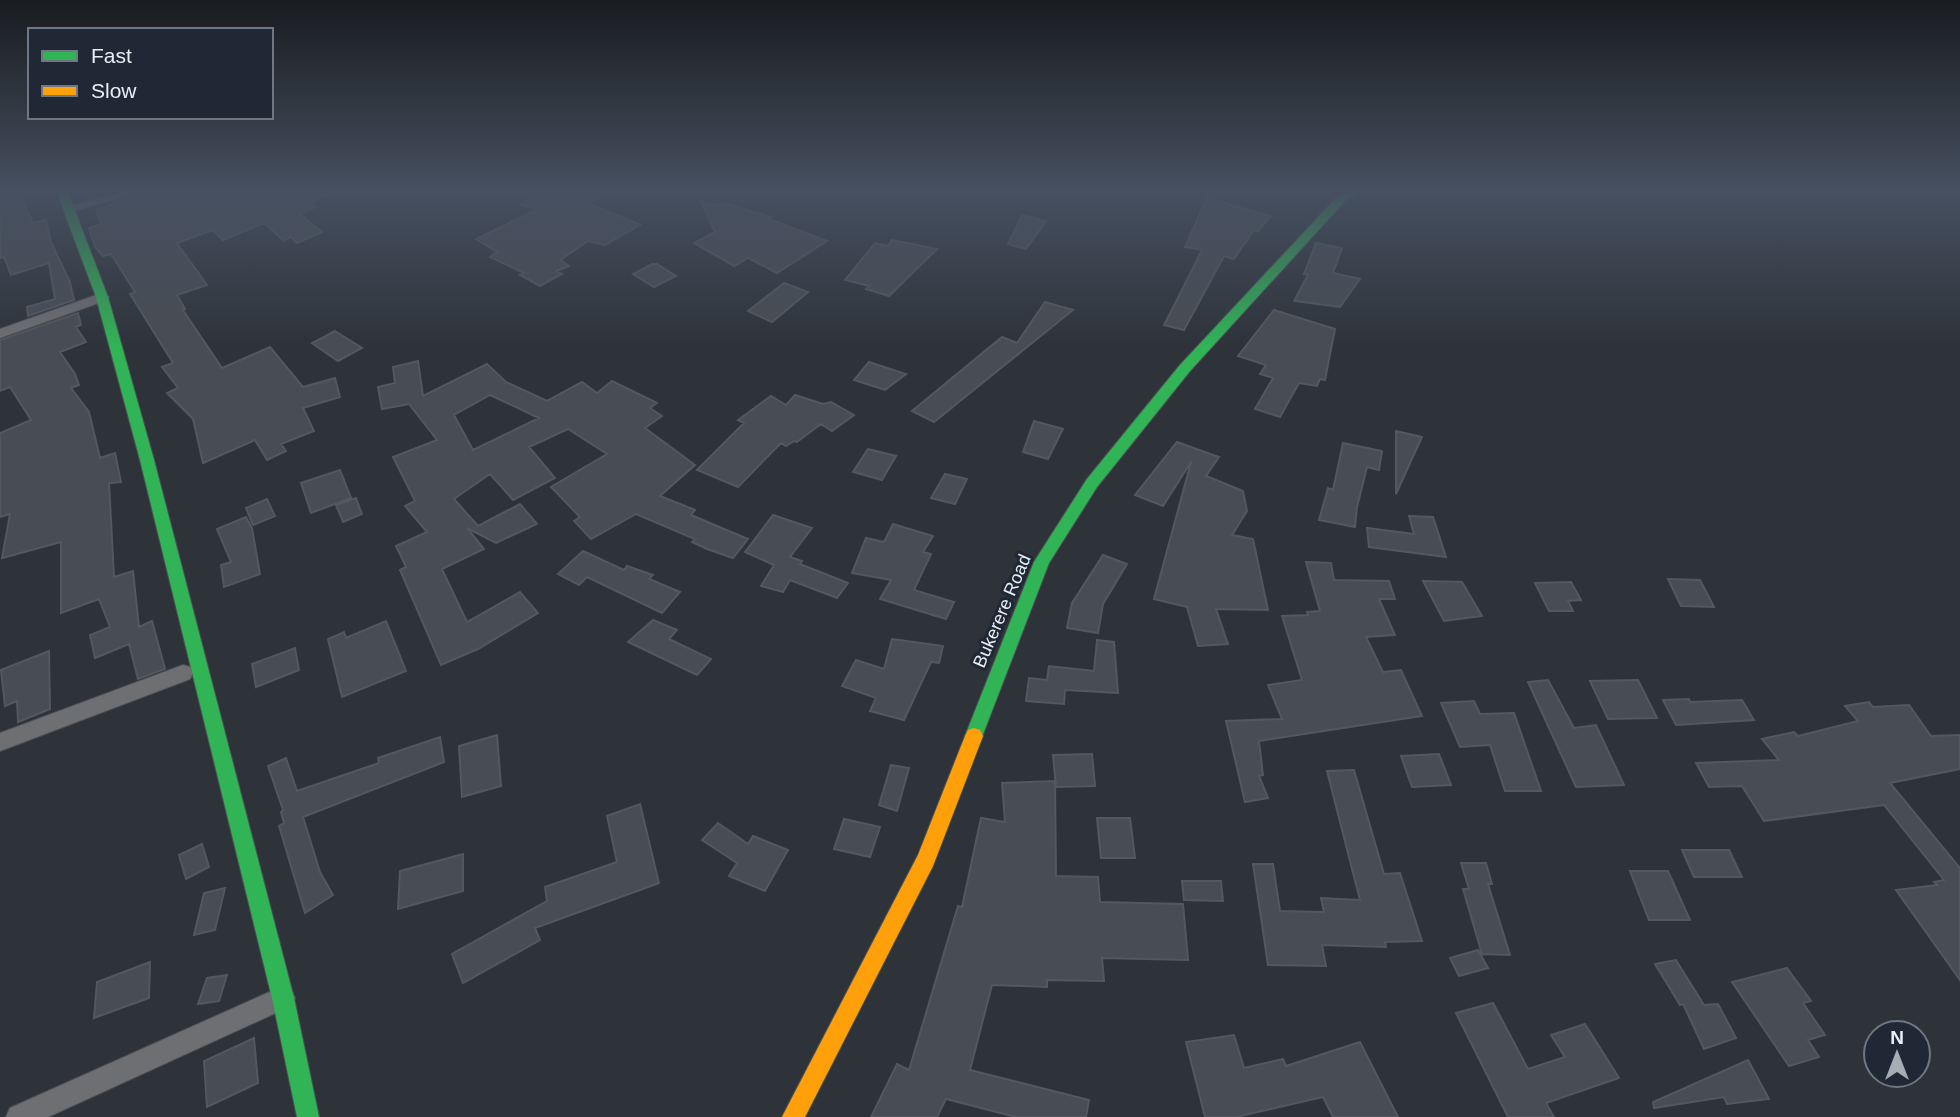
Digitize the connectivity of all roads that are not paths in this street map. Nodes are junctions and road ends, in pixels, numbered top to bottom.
1 (82, 242) edge
2 (1300, 242) edge
3 (102, 297) junction
4 (0, 334) edge
5 (183, 673) dead end
6 (0, 742) edge
7 (283, 998) junction
8 (19, 1117) edge
9 (308, 1117) edge
10 (793, 1117) edge

1 - 3 street
2 - 10 street, Bukerere Road
3 - 4 street
3 - 7 street
5 - 6 street
7 - 8 street
7 - 9 street

